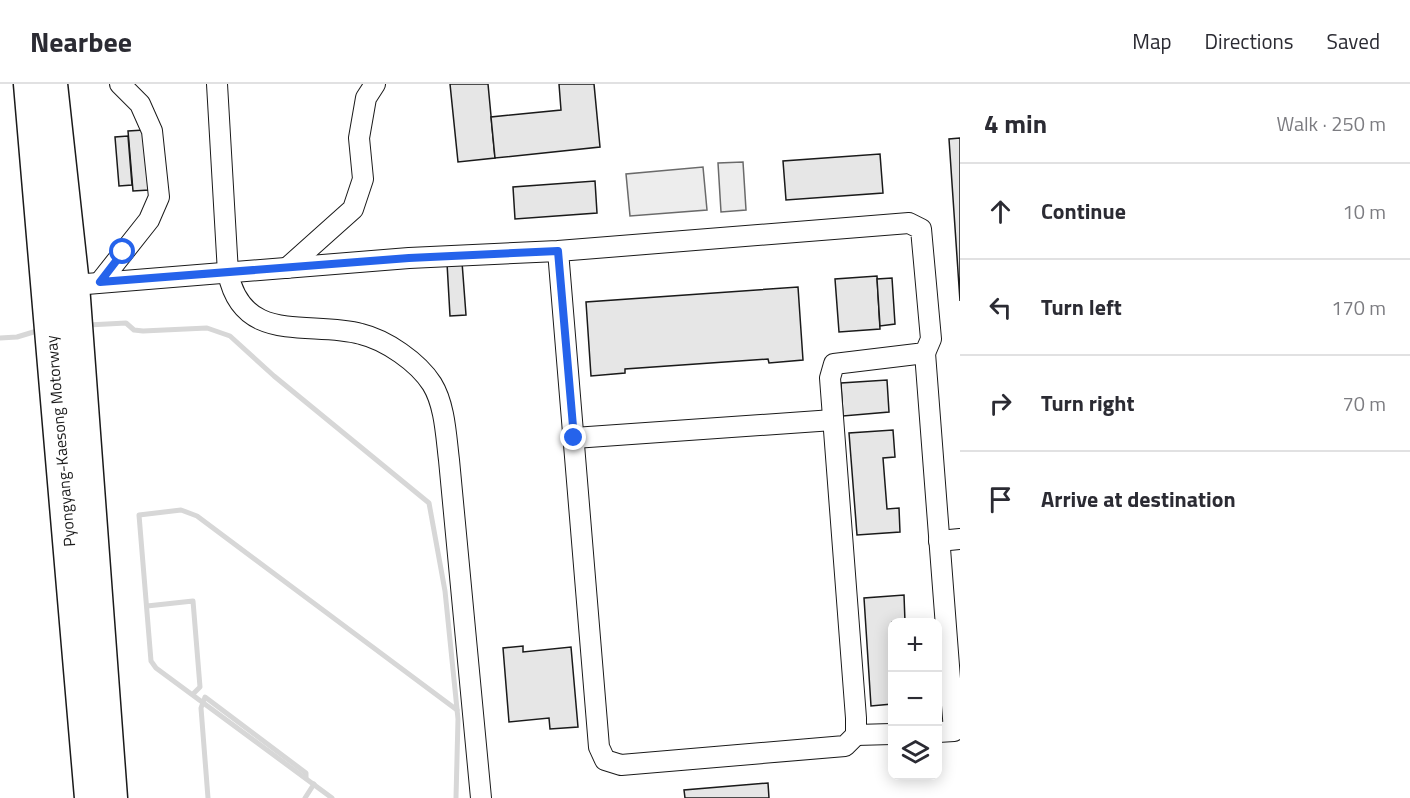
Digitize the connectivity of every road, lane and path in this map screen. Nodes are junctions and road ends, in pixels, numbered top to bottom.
1 (29, 84) edge
2 (52, 84) edge
3 (120, 84) edge
4 (217, 84) edge
5 (375, 84) edge
6 (558, 251) junction
7 (287, 268) junction
8 (228, 273) junction
9 (74, 293) junction
10 (64, 333) junction
11 (925, 353) junction
12 (833, 420) junction
13 (574, 438) junction
14 (960, 539) edge
15 (939, 541) junction
16 (942, 732) edge
17 (888, 734) edge
18 (856, 735) junction
19 (90, 798) edge
20 (112, 798) edge
21 (481, 798) edge

1 - 9 highway, Pyongyang-Kaesong Motorway
2 - 9 highway, Pyongyang-Kaesong Motorway
3 - 9 lane
4 - 8 lane
5 - 7 lane
6 - 7 lane
6 - 11 lane
6 - 13 lane
7 - 8 lane
8 - 9 lane
8 - 21 lane
9 - 10 highway, Pyongyang-Kaesong Motorway
10 - 19 highway, Pyongyang-Kaesong Motorway
10 - 20 highway, Pyongyang-Kaesong Motorway
11 - 12 lane
11 - 15 lane
12 - 13 lane
12 - 18 lane
13 - 18 lane
14 - 15 lane
15 - 16 lane
17 - 18 lane

